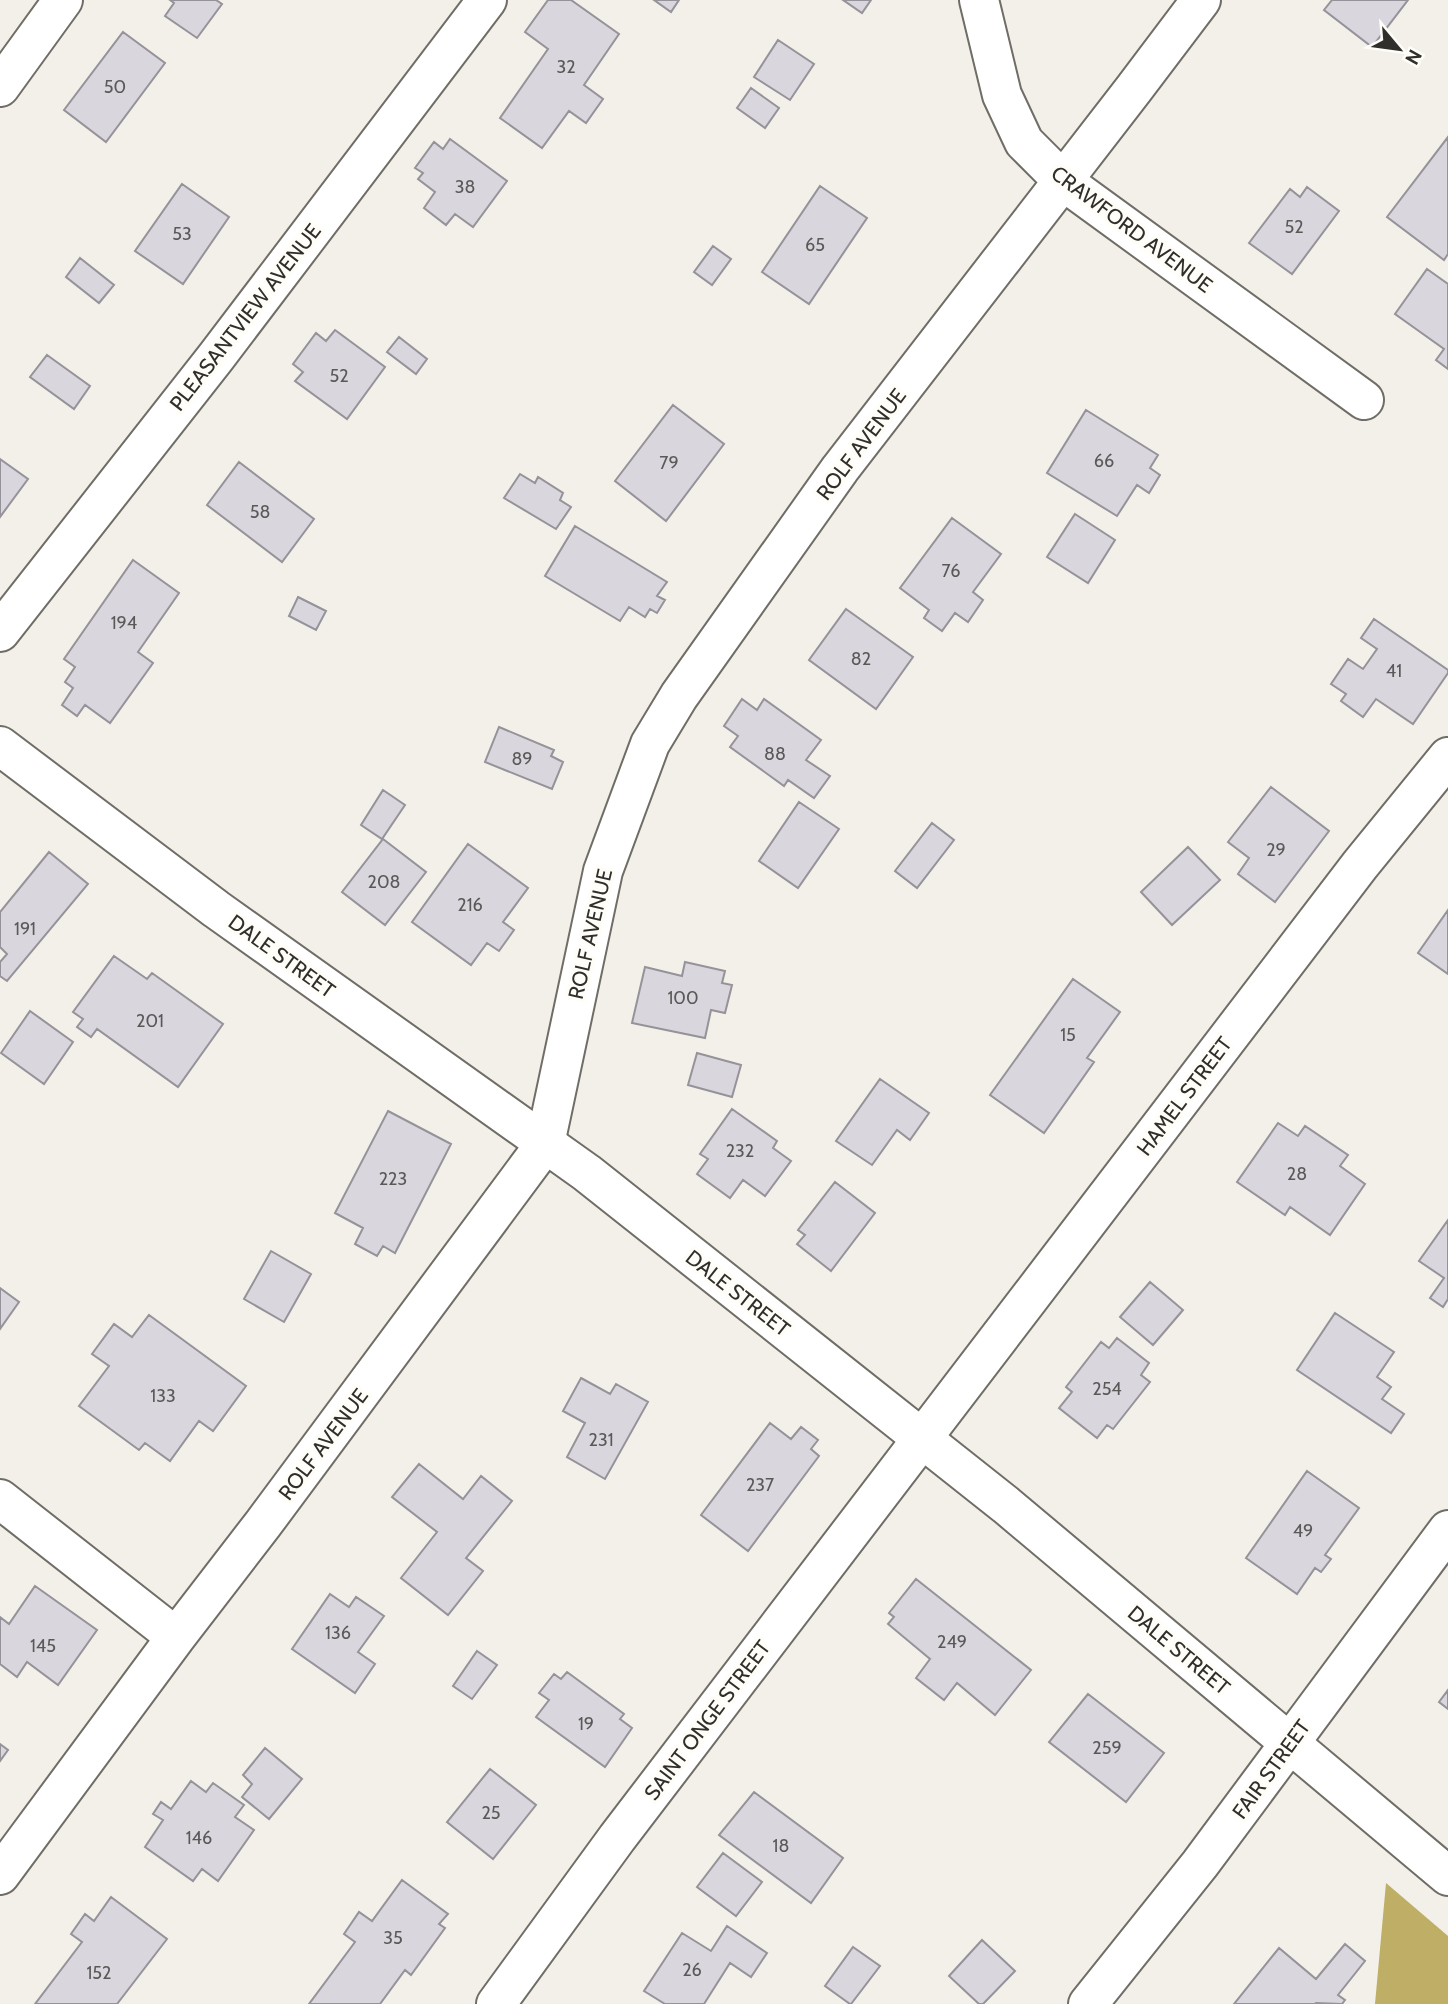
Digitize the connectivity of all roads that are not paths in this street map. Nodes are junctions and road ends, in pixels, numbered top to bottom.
1 (63, 0) edge
2 (487, 0) edge
3 (979, 0) edge
4 (1201, 0) edge
5 (0, 87) edge
6 (1063, 181) junction
7 (1364, 400) dead end
8 (0, 632) edge
9 (0, 746) edge
10 (1448, 757) edge
11 (545, 1144) junction
12 (923, 1438) junction
13 (0, 1499) edge
14 (1448, 1530) edge
15 (176, 1637) junction
16 (1290, 1743) junction
17 (0, 1875) edge
18 (1448, 1876) edge
19 (496, 2004) edge
20 (1088, 2004) edge

1 - 5 street
2 - 8 street, PLEASANTVIEW AVENUE
3 - 6 street, CRAWFORD AVENUE
4 - 6 street, ROLF AVENUE
6 - 7 street, CRAWFORD AVENUE
6 - 11 street, ROLF AVENUE
9 - 11 street, DALE STREET
10 - 12 street, HAMEL STREET
11 - 12 street, DALE STREET
11 - 15 street, ROLF AVENUE
12 - 16 street, DALE STREET
12 - 19 street, SAINT ONGE STREET
13 - 15 street
14 - 16 street, FAIR STREET
15 - 17 street, ROLF AVENUE
16 - 18 street, DALE STREET
16 - 20 street, FAIR STREET

